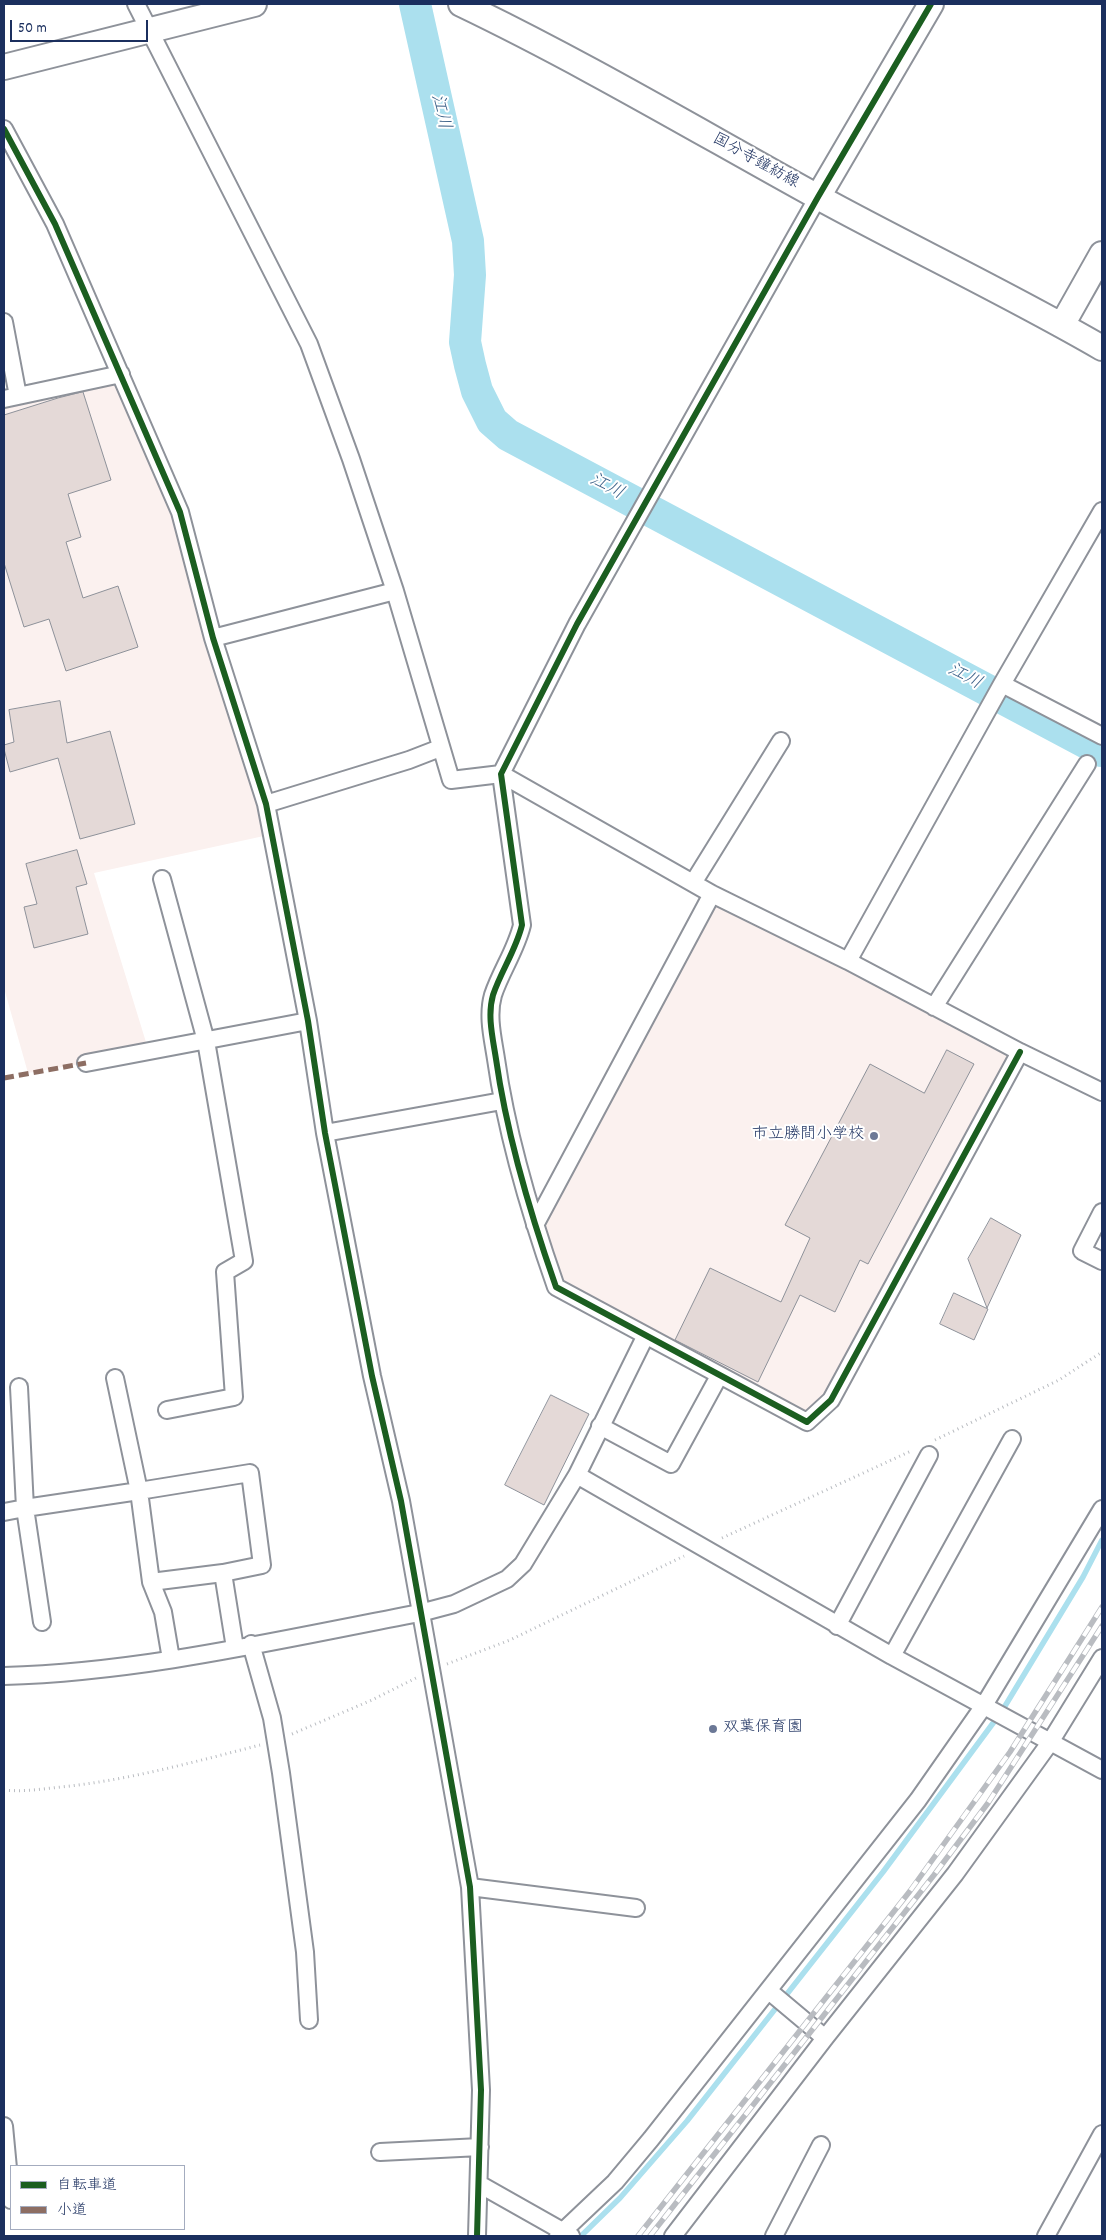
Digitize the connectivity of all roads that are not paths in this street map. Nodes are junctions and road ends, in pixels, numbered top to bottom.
1 (136, 4) edge
2 (254, 4) edge
3 (461, 4) edge
4 (931, 4) edge
5 (150, 30) junction
6 (4, 67) edge
7 (4, 129) edge
8 (818, 197) junction
9 (1102, 254) edge
10 (4, 322) edge
11 (1062, 325) junction
12 (1102, 348) edge
13 (122, 374) junction
14 (11, 397) edge
15 (1102, 511) edge
16 (395, 591) junction
17 (213, 638) junction
18 (1002, 684) junction
19 (1102, 736) edge
20 (781, 741) dead end
21 (440, 748) junction
22 (1087, 764) dead end
23 (501, 774) junction
24 (266, 804) junction
25 (162, 879) dead end
26 (693, 883) junction
27 (712, 894) junction
28 (848, 961) junction
29 (934, 1006) junction
30 (308, 1021) junction
31 (206, 1041) junction
32 (1020, 1052) junction
33 (86, 1063) dead end
34 (1102, 1092) edge
35 (502, 1101) junction
36 (325, 1133) junction
37 (1102, 1212) edge
38 (535, 1225) junction
39 (1102, 1261) edge
40 (645, 1337) junction
41 (719, 1376) junction
42 (115, 1378) dead end
43 (18, 1387) dead end
44 (167, 1410) dead end
45 (600, 1426) junction
46 (1012, 1439) dead end
47 (924, 1449) road end
48 (577, 1475) junction
49 (139, 1491) junction
50 (25, 1508) junction
51 (1102, 1509) edge
52 (4, 1512) edge
53 (223, 1573) junction
54 (151, 1582) junction
55 (420, 1613) junction
56 (42, 1622) dead end
57 (837, 1626) junction
58 (252, 1644) junction
59 (235, 1648) junction
60 (892, 1656) junction
61 (1102, 1658) edge
62 (170, 1660) junction
63 (4, 1676) edge
64 (983, 1707) junction
65 (1050, 1744) junction
66 (1102, 1770) edge
67 (470, 1887) junction
68 (636, 1908) dead end
69 (770, 1991) junction
70 (309, 2020) dead end
71 (825, 2038) junction
72 (4, 2126) edge
73 (1102, 2134) edge
74 (821, 2145) dead end
75 (480, 2147) junction
76 (380, 2152) dead end
77 (479, 2184) junction
78 (10, 2189) edge
79 (564, 2235) edge
80 (477, 2236) edge
81 (673, 2236) edge
82 (774, 2236) edge
83 (1046, 2236) edge

1 - 5 street
2 - 5 street
3 - 8 street, 国分寺鐘紡線
4 - 8 street
5 - 6 street
5 - 16 street
7 - 13 street
8 - 11 street, 国分寺鐘紡線
8 - 23 street
9 - 11 street
10 - 14 street
11 - 12 street, 国分寺鐘紡線
13 - 14 street
13 - 17 street
15 - 18 street
16 - 17 street
16 - 21 street
17 - 24 street
18 - 19 street
18 - 28 street
20 - 26 street
21 - 23 street
21 - 24 street
22 - 29 street
23 - 26 street
23 - 35 street
24 - 30 street
25 - 31 street
26 - 27 street
27 - 28 street
27 - 38 street
28 - 29 street
29 - 32 street
30 - 31 street
30 - 36 street
31 - 33 street
31 - 44 street
32 - 34 street
32 - 41 street
35 - 36 street
35 - 38 street
36 - 55 street
37 - 39 street
38 - 40 street
40 - 41 street
40 - 45 street
41 - 45 street
42 - 49 street
43 - 50 street
45 - 48 street
46 - 60 street
47 - 57 street
48 - 55 street
48 - 57 street
49 - 50 street
49 - 53 street
49 - 54 street
50 - 52 street
50 - 56 street
51 - 64 street
53 - 54 street
53 - 59 street
54 - 62 street
55 - 58 street
55 - 67 street
57 - 60 street
58 - 59 street
58 - 70 street
59 - 62 street
60 - 64 street
61 - 65 street
62 - 63 street
64 - 65 street
64 - 69 street
65 - 66 street
65 - 71 street
67 - 68 street
67 - 75 street
69 - 71 street
69 - 79 street
71 - 81 street
72 - 78 street
73 - 83 street
74 - 82 street
75 - 76 street
75 - 77 street
77 - 79 street
77 - 80 street

